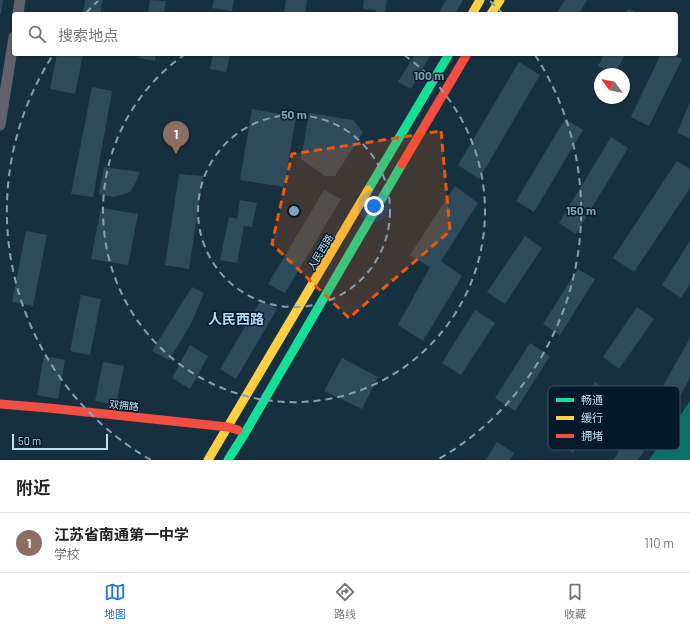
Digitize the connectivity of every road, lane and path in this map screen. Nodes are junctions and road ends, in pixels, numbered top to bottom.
1 (20, 0) edge
2 (480, 0) edge
3 (500, 0) edge
4 (18, 12) edge
5 (473, 12) edge
6 (492, 12) edge
7 (12, 50) edge
8 (448, 56) edge
9 (466, 56) edge
10 (0, 125) edge
11 (0, 404) edge
12 (228, 427) junction
13 (245, 433) junction
14 (208, 460) edge
15 (228, 460) edge

1 - 4 street
2 - 5 main road
3 - 6 main road
7 - 10 street
8 - 12 main road, 人民西路
9 - 13 main road
11 - 12 main road, 双拥路
12 - 13 main road, 双拥路
12 - 14 main road, 人民西路
13 - 15 main road

